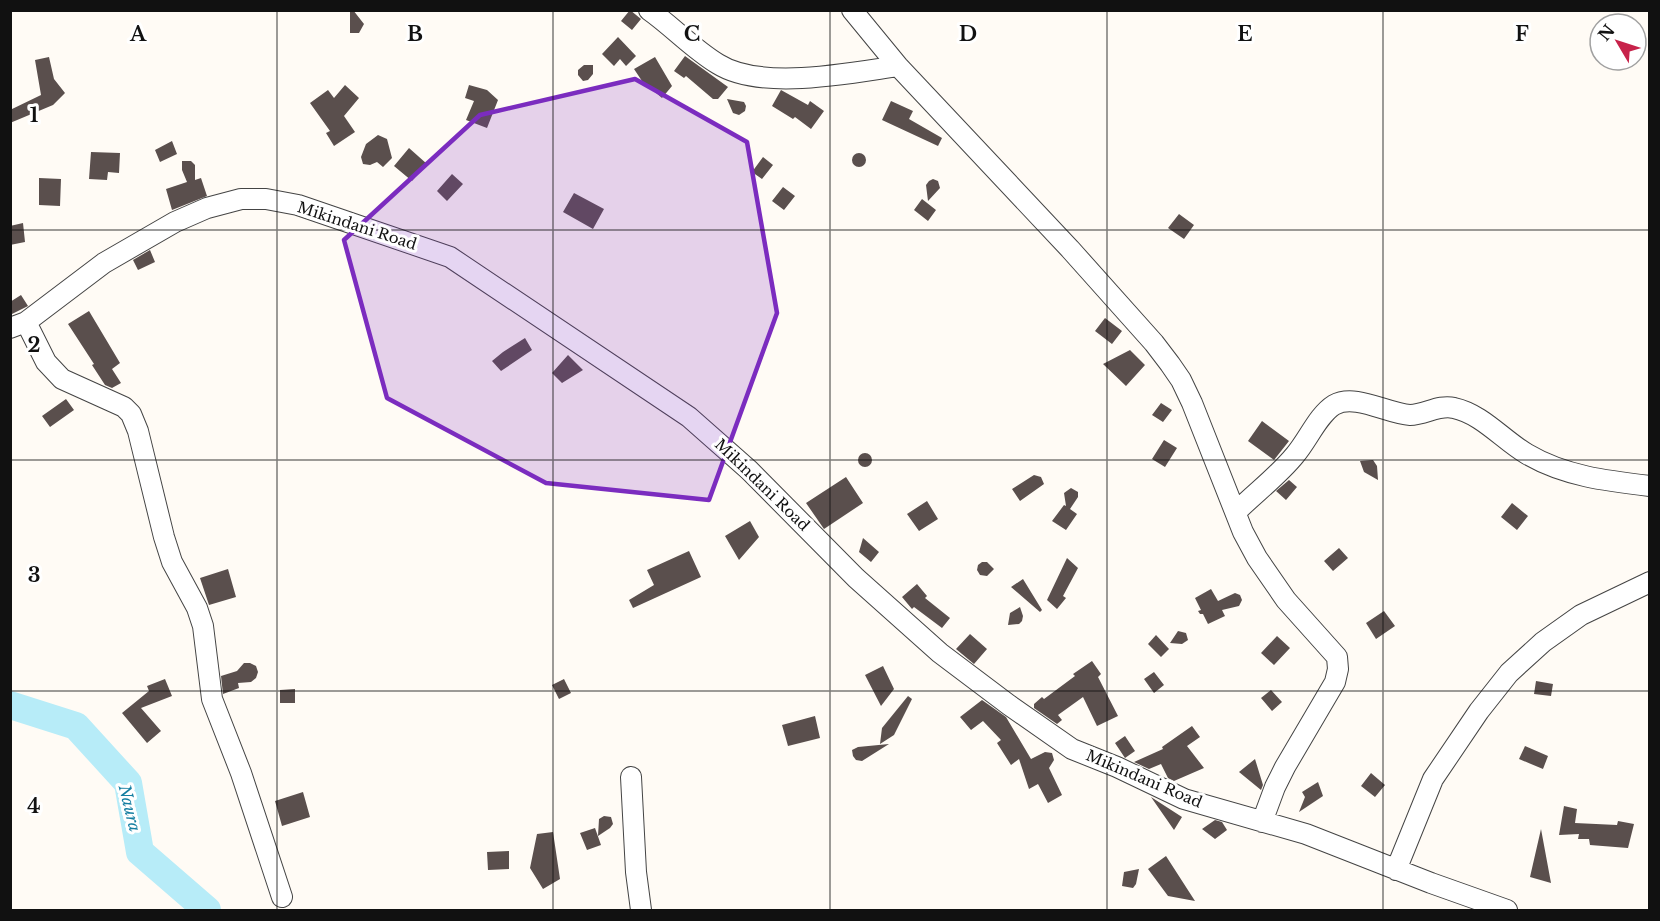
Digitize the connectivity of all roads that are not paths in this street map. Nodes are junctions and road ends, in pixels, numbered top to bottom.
1 (649, 10) edge
2 (852, 10) edge
3 (898, 66) junction
4 (18, 325) edge
5 (1650, 486) edge
6 (1236, 512) junction
7 (1650, 582) edge
8 (631, 777) dead end
9 (1262, 822) junction
10 (1396, 870) junction
11 (282, 897) dead end
12 (641, 910) edge
13 (1507, 910) edge

1 - 3 street
2 - 3 street
3 - 6 street
4 - 9 street, Mikindani Road
4 - 11 street
5 - 6 street
6 - 9 street
7 - 10 street
8 - 12 street
9 - 10 street, Mikindani Road
10 - 13 street, Mikindani Road

